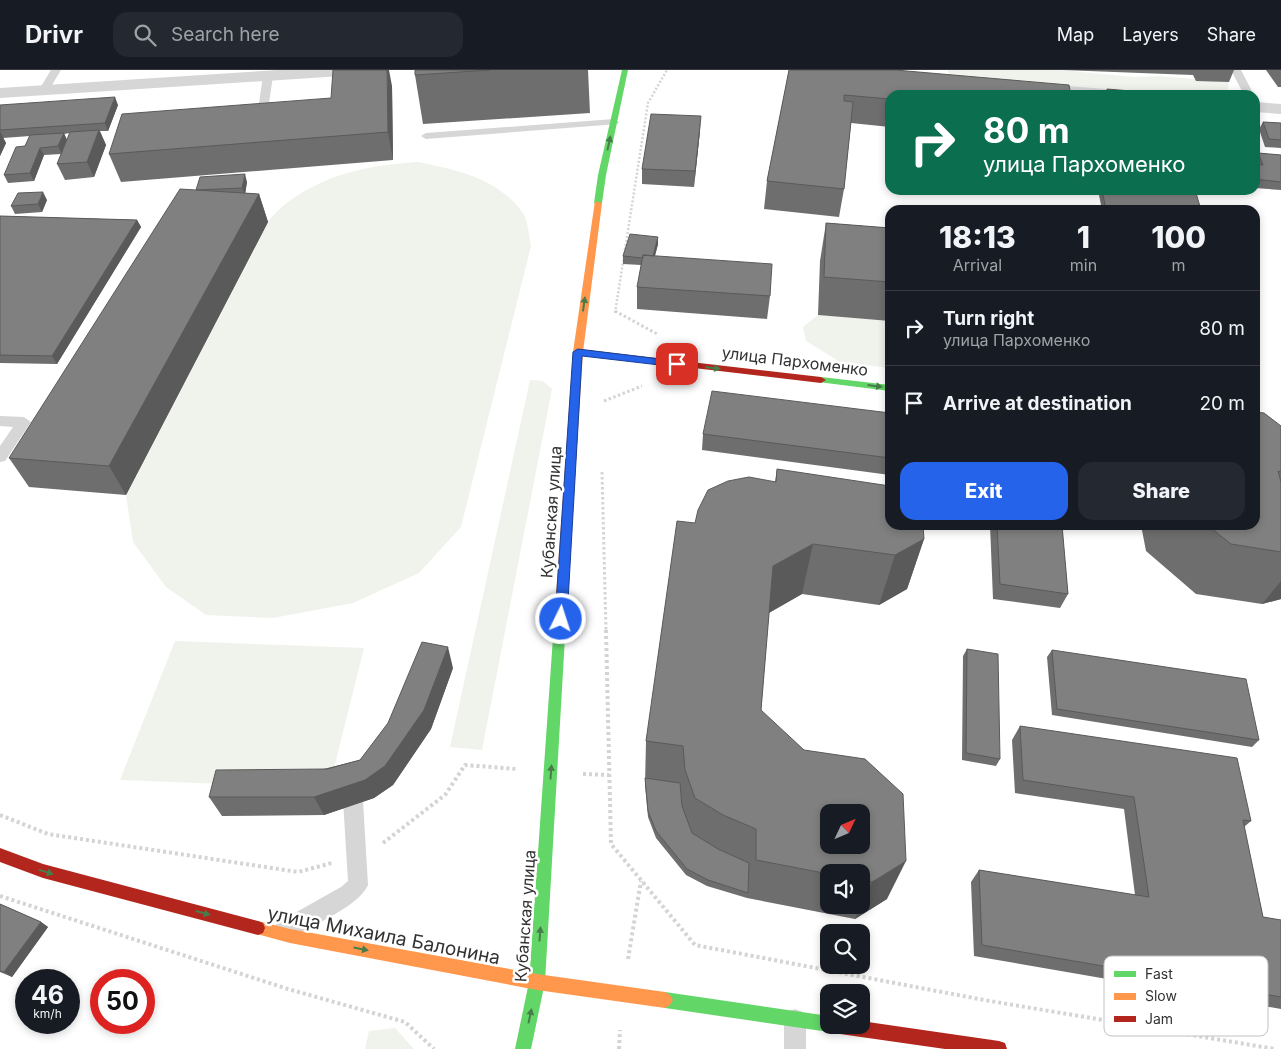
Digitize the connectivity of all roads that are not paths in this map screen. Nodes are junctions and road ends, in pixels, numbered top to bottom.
1 (56, 70) edge
2 (357, 70) edge
3 (625, 70) edge
4 (1236, 70) edge
5 (268, 76) junction
6 (1018, 86) edge
7 (45, 88) junction
8 (1062, 90) edge
9 (1246, 90) edge
10 (0, 93) edge
11 (1260, 107) edge
12 (1281, 109) edge
13 (614, 122) junction
14 (261, 125) edge
15 (426, 136) dead end
16 (1260, 156) edge
17 (1281, 158) edge
18 (578, 352) junction
19 (885, 387) edge
20 (0, 421) edge
21 (0, 457) edge
22 (353, 782) edge
23 (0, 855) edge
24 (279, 933) junction
25 (537, 982) junction
26 (795, 1020) junction
27 (820, 1023) edge
28 (870, 1030) edge
29 (523, 1049) edge
30 (795, 1049) edge
31 (999, 1049) edge

1 - 7 lane
2 - 5 street
3 - 13 main road, Кубанская улица
4 - 9 lane
5 - 7 street
5 - 14 lane
6 - 8 street
7 - 10 street
11 - 12 street
13 - 15 lane
18 -> 13 main road, Кубанская улица
16 - 17 lane
18 -> 19 main road, улица Пархоменко
25 -> 18 main road, Кубанская улица
20 - 21 lane
22 - 24 lane
23 -> 24 main road, улица Михаила Балонина
24 -> 25 main road, улица Михаила Балонина
25 - 26 main road, улица Михаила Балонина
29 -> 25 main road, Кубанская улица
26 - 27 main road, улица Михаила Балонина
26 - 30 lane
28 - 31 main road

